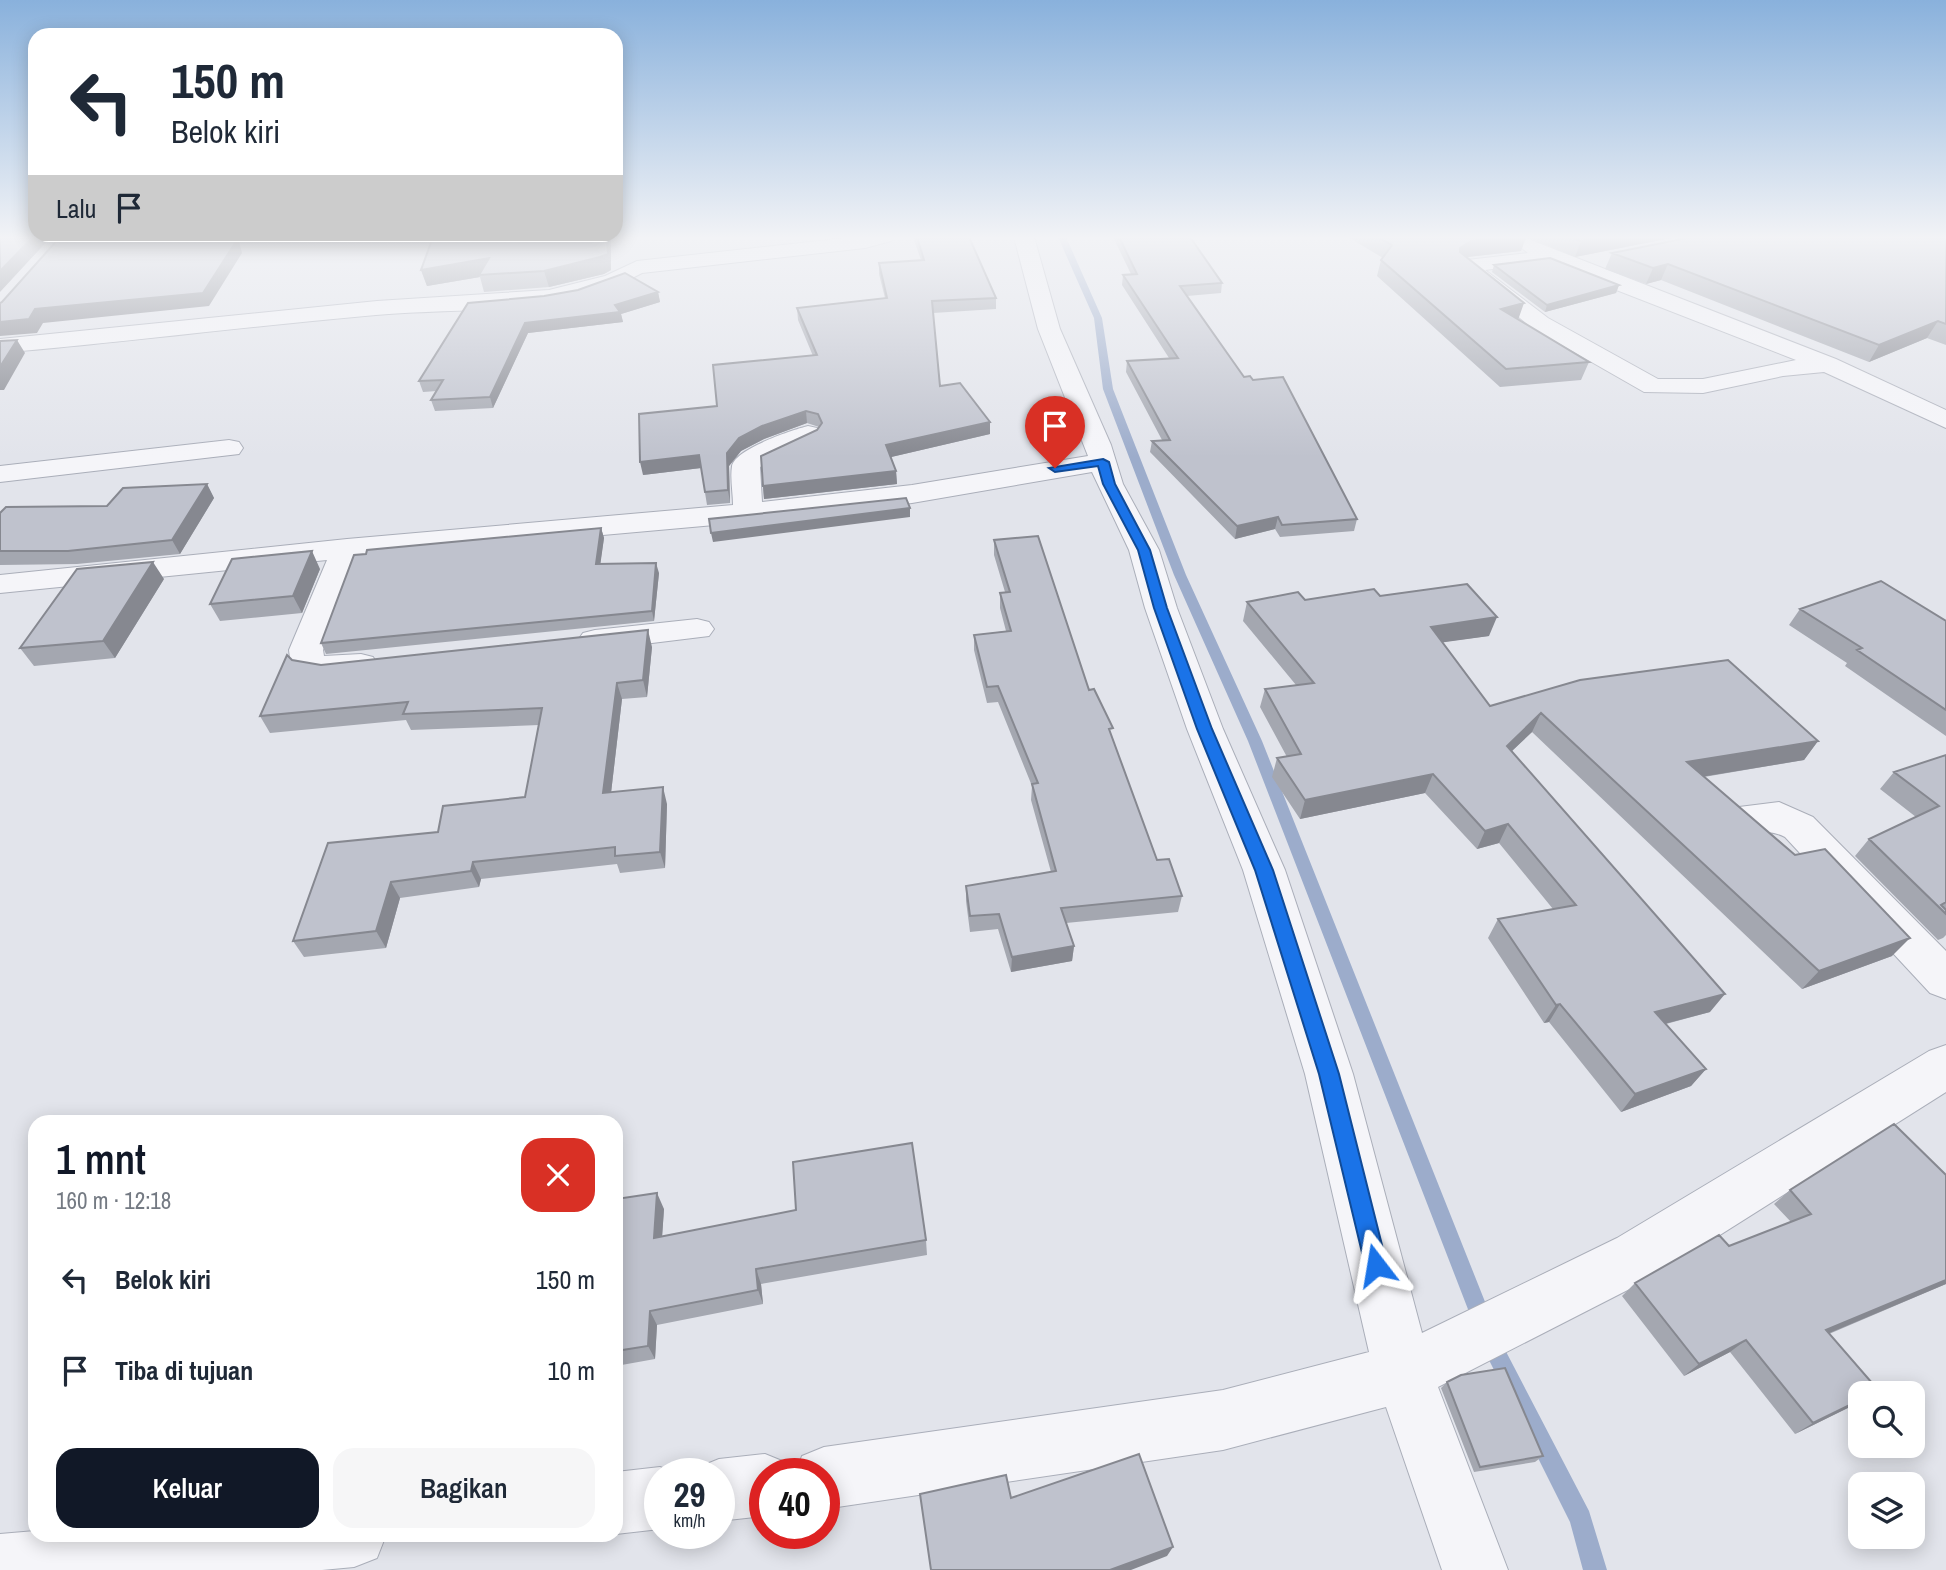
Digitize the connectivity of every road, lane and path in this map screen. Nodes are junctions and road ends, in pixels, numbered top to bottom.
1 (356, 310) edge
2 (1044, 310) edge
3 (1524, 310) edge
4 (1687, 310) edge
5 (0, 346) edge
6 (1827, 364) junction
7 (1946, 420) edge
8 (808, 434) edge
9 (229, 448) dead end
10 (1103, 462) junction
11 (0, 474) edge
12 (748, 513) junction
13 (347, 548) junction
14 (0, 584) edge
15 (697, 629) dead end
16 (561, 643) edge
17 (397, 661) edge
18 (1745, 818) edge
19 (1946, 980) edge
20 (1946, 1066) edge
21 (1425, 1361) junction
22 (840, 1476) edge
23 (644, 1499) edge
24 (623, 1502) edge
25 (277, 1542) edge
26 (0, 1567) edge
27 (1475, 1570) edge

1 - 5 street
2 - 10 street
3 - 6 street
4 - 6 street
6 - 7 street
8 - 12 street
9 - 11 street
10 - 12 street
10 - 21 street
12 - 13 street
13 - 14 street
13 - 17 street
15 - 16 street
18 - 19 street
20 - 21 street
21 - 22 street
21 - 27 street
23 - 24 street
25 - 26 street

